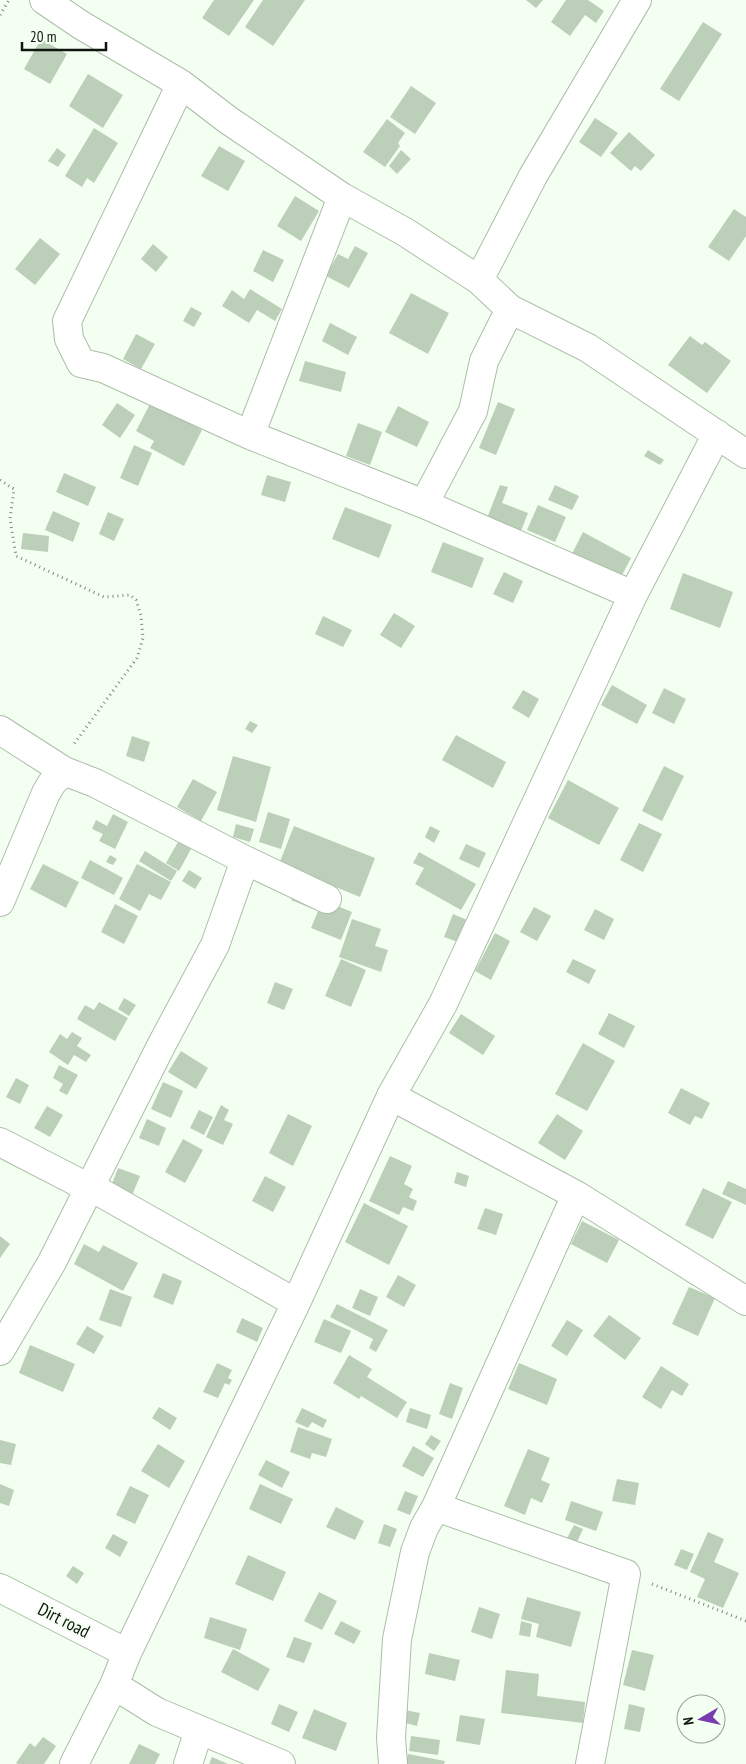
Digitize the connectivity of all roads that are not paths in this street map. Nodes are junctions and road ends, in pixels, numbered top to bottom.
1 (44, 0) edge
2 (637, 0) edge
3 (181, 84) junction
4 (342, 197) junction
5 (479, 280) junction
6 (510, 308) junction
7 (717, 434) junction
8 (250, 435) junction
9 (746, 454) edge
10 (424, 504) junction
11 (633, 594) junction
12 (0, 730) edge
13 (55, 765) junction
14 (245, 860) junction
15 (327, 899) dead end
16 (0, 902) edge
17 (391, 1096) junction
18 (0, 1142) edge
19 (89, 1188) junction
20 (576, 1195) junction
21 (746, 1301) edge
22 (296, 1303) junction
23 (0, 1351) edge
24 (436, 1507) junction
25 (0, 1588) edge
26 (127, 1653) junction
27 (114, 1685) junction
28 (199, 1730) junction
29 (74, 1764) edge
30 (188, 1764) edge
31 (281, 1764) edge
32 (393, 1764) edge
33 (590, 1764) edge

1 - 3 street
2 - 5 street
3 - 4 street
3 - 8 street
4 - 5 street
4 - 8 street
5 - 6 street
6 - 7 street
6 - 10 street
7 - 9 street
7 - 11 street
8 - 10 street
10 - 11 street
11 - 17 street
12 - 13 street
13 - 14 street
13 - 16 street
14 - 15 street
14 - 19 street
17 - 20 street
17 - 22 street
18 - 19 street
19 - 22 street
19 - 23 street
20 - 21 street
20 - 24 street
22 - 26 street
24 - 32 street
24 - 33 street
25 - 26 street, Dirt road
26 - 27 street
27 - 28 street
27 - 29 street
28 - 30 street
28 - 31 street

